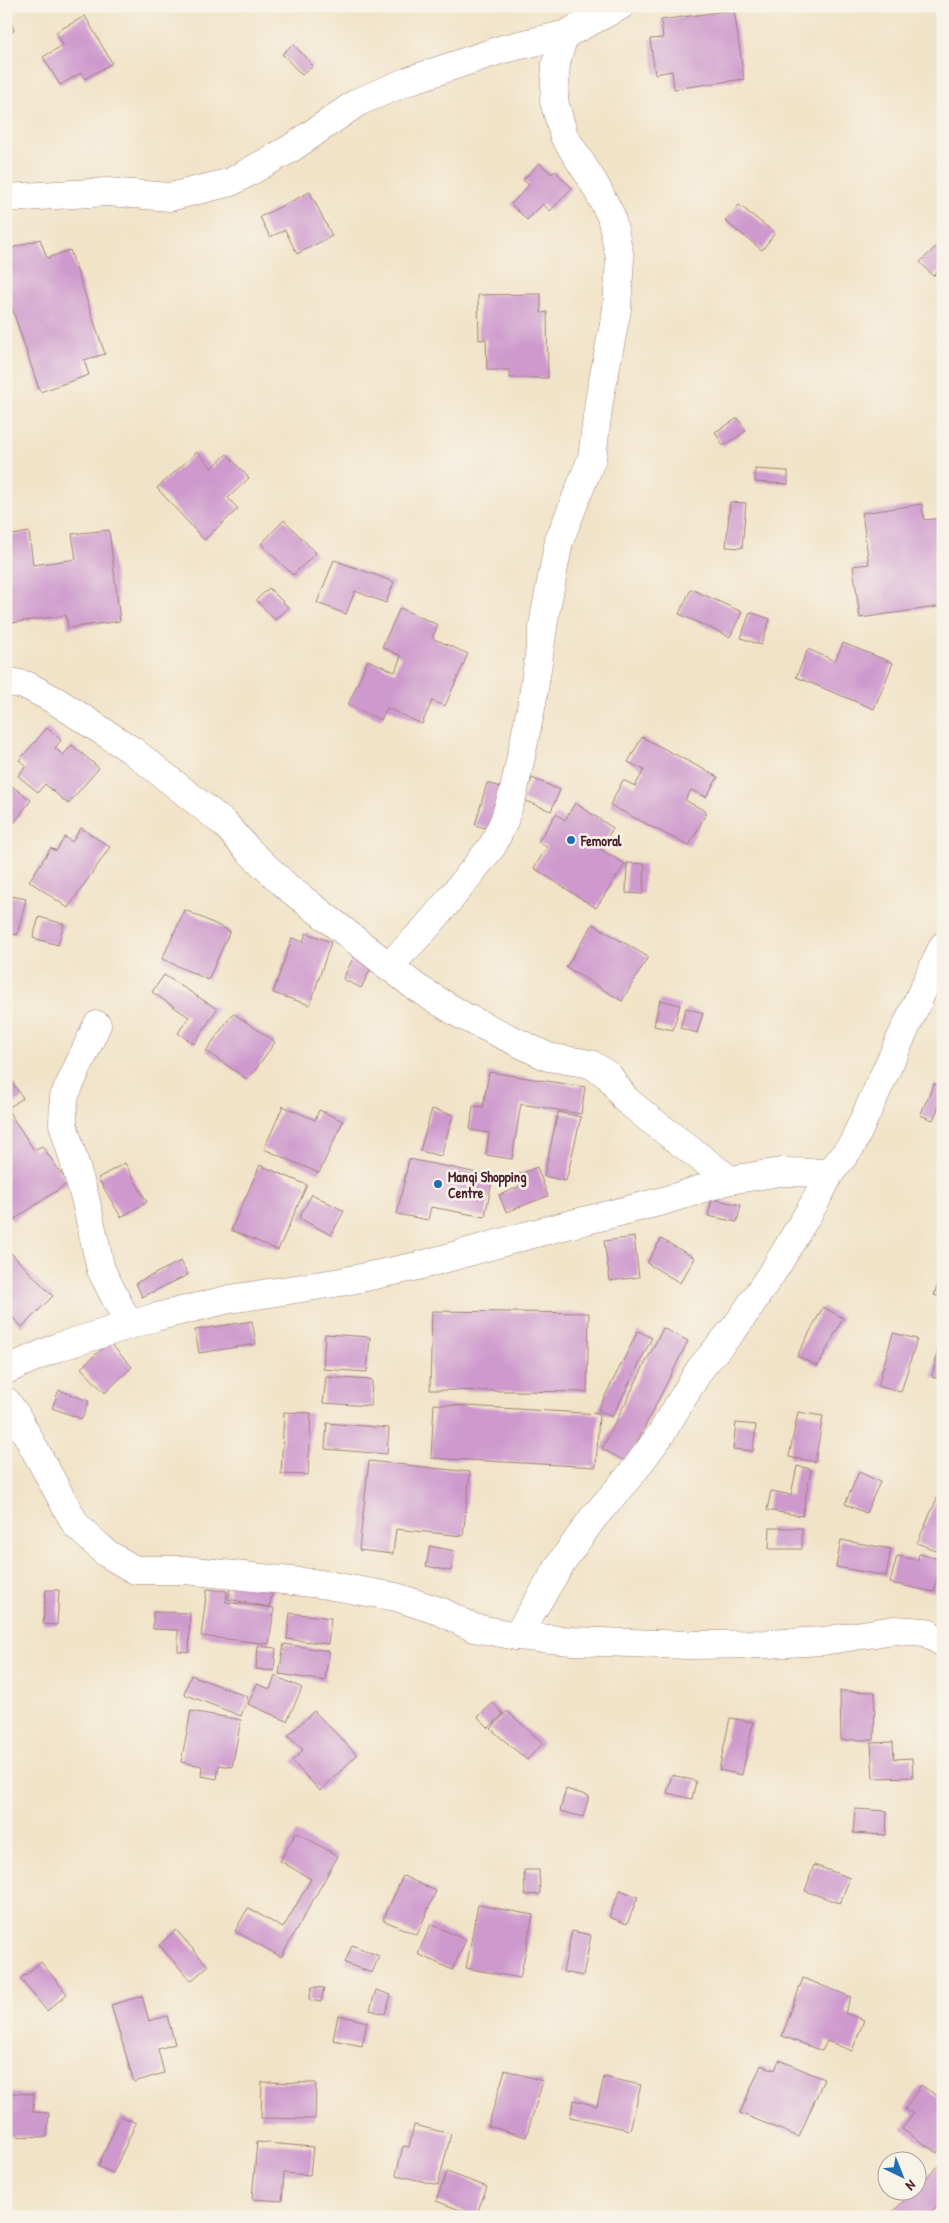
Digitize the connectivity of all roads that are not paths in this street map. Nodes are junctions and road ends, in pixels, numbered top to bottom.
1 (620, 6) edge
2 (564, 35) junction
3 (6, 198) edge
4 (6, 681) edge
5 (943, 946) edge
6 (388, 966) junction
7 (97, 1024) dead end
8 (830, 1173) junction
9 (730, 1180) junction
10 (129, 1325) junction
11 (6, 1370) edge
12 (6, 1401) edge
13 (517, 1636) junction
14 (943, 1643) edge

1 - 2 street
2 - 3 street
2 - 6 street
4 - 6 street
5 - 8 street
6 - 9 street
7 - 10 street
8 - 9 street
8 - 13 street
9 - 10 street
10 - 11 street
12 - 13 street
13 - 14 street

